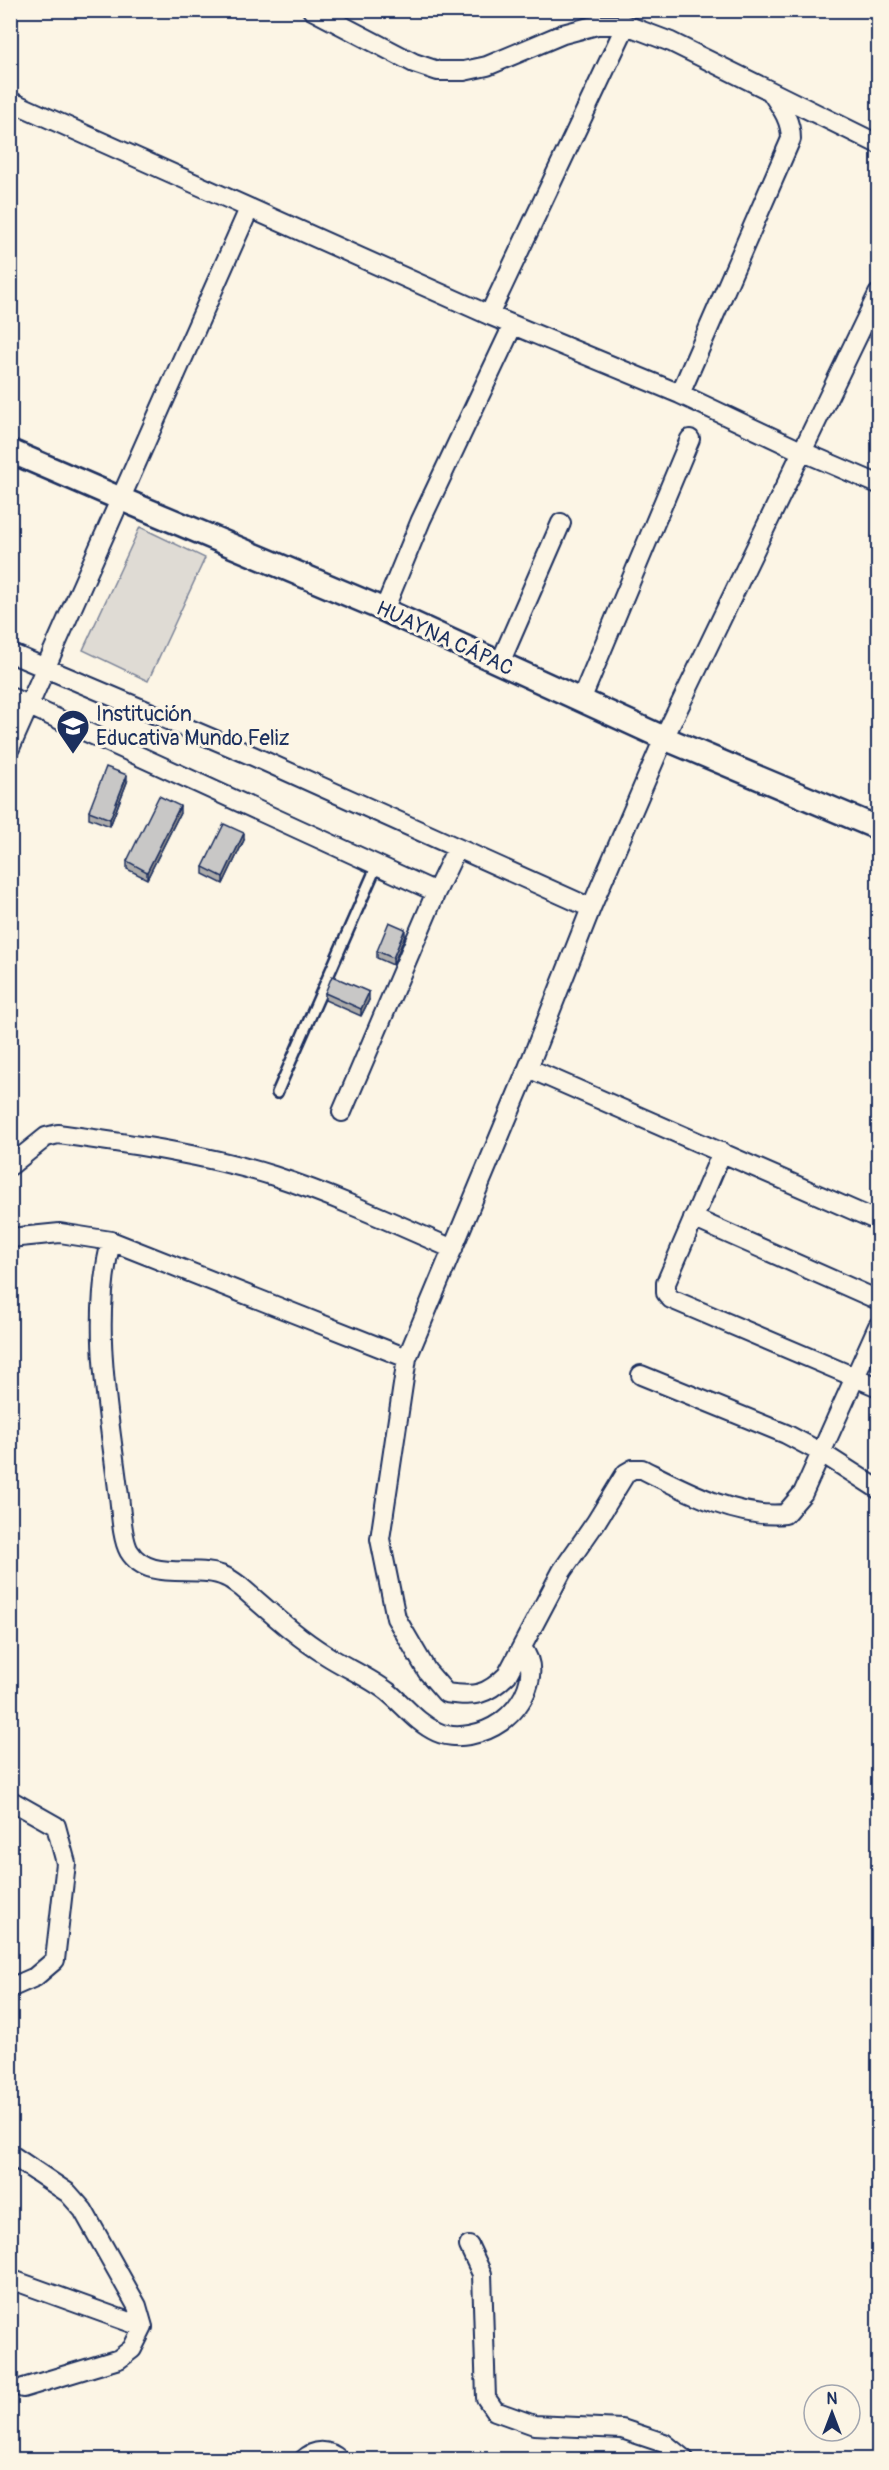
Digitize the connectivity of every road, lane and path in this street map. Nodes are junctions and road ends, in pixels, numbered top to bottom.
1 (312, 10) edge
2 (626, 25) junction
3 (771, 92) junction
4 (10, 101) edge
5 (879, 144) edge
6 (249, 209) junction
7 (879, 294) edge
8 (489, 315) junction
9 (513, 325) junction
10 (680, 394) junction
11 (690, 439) dead end
12 (10, 451) edge
13 (801, 451) junction
14 (879, 484) edge
15 (121, 499) junction
16 (561, 523) dead end
17 (384, 610) junction
18 (10, 653) edge
19 (500, 663) junction
20 (45, 669) junction
21 (10, 697) edge
22 (581, 700) junction
23 (29, 705) junction
24 (664, 738) junction
25 (10, 748) edge
26 (879, 828) edge
27 (457, 848) junction
28 (376, 865) junction
29 (436, 892) junction
30 (591, 908) junction
31 (528, 1068) junction
32 (277, 1093) dead end
33 (342, 1113) dead end
34 (722, 1152) junction
35 (10, 1166) edge
36 (693, 1218) junction
37 (879, 1221) edge
38 (10, 1238) edge
39 (111, 1242) junction
40 (453, 1249) junction
41 (879, 1300) edge
42 (879, 1326) edge
43 (407, 1358) junction
44 (641, 1375) dead end
45 (855, 1377) junction
46 (879, 1388) edge
47 (822, 1453) junction
48 (879, 1488) edge
49 (522, 1648) junction
50 (10, 1800) edge
51 (10, 1988) edge
52 (10, 2154) edge
53 (469, 2246) dead end
54 (10, 2279) edge
55 (143, 2327) junction
56 (23, 2388) dead end
57 (303, 2460) edge
58 (340, 2460) edge
59 (685, 2460) edge

1 - 2 street
2 - 3 street
2 - 8 street
3 - 5 street
3 - 10 street
4 - 6 street
6 - 8 street
6 - 15 street
7 - 13 street
8 - 9 street
9 - 10 street
9 - 17 street
10 - 13 street
11 - 22 street
12 - 15 street, HUAYNA CÁPAC
13 - 14 street
13 - 24 street
15 - 17 street, HUAYNA CÁPAC
15 - 20 street
16 - 19 street
17 - 19 street, HUAYNA CÁPAC
18 - 20 street
19 - 22 street, HUAYNA CÁPAC
20 - 23 street
20 - 27 street
21 - 23 street
22 - 24 street, HUAYNA CÁPAC
23 - 25 street
23 - 28 street
24 - 26 street, HUAYNA CÁPAC
24 - 30 street
27 - 29 street
27 - 30 street
28 - 29 street
28 - 32 lane
29 - 33 street
30 - 31 street
31 - 34 street
31 - 40 street
34 - 36 street
34 - 37 street
35 - 40 street
36 - 41 street
36 - 45 street
38 - 39 street
39 - 43 street
39 - 49 street
40 - 43 street
42 - 45 street
43 - 49 street
44 - 47 street
45 - 46 street
45 - 47 street
47 - 48 street
47 - 49 street
50 - 51 street
52 - 55 street
53 - 59 street
54 - 55 street
55 - 56 street
57 - 58 street

